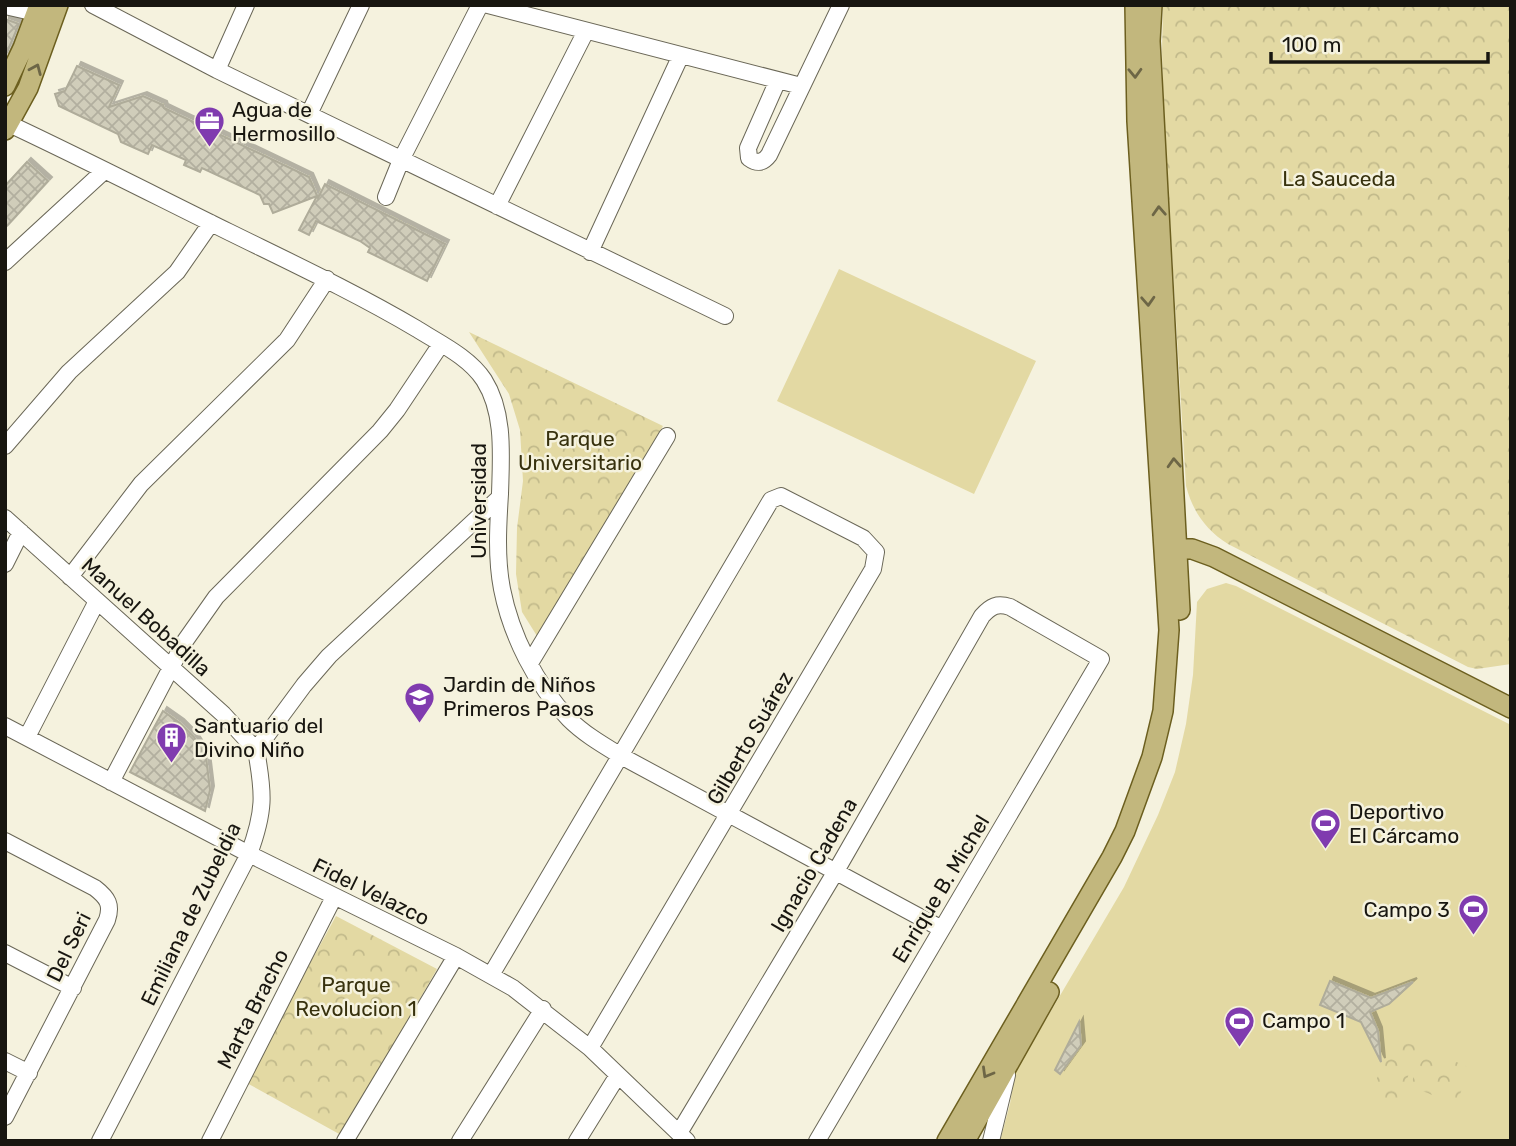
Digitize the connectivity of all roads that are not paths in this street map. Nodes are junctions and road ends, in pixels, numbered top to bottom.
1 (93, 5) edge
2 (246, 5) edge
3 (361, 5) edge
4 (480, 5) edge
5 (488, 5) edge
6 (841, 5) edge
7 (1136, 5) edge
8 (1152, 5) edge
9 (5, 6) edge
10 (51, 8) edge
11 (586, 31) junction
12 (681, 55) junction
13 (217, 70) junction
14 (778, 80) junction
15 (5, 86) edge
16 (801, 86) junction
17 (309, 114) junction
18 (7, 125) edge
19 (401, 160) junction
20 (104, 171) junction
21 (386, 197) dead end
22 (497, 206) junction
23 (211, 223) junction
24 (590, 252) junction
25 (5, 262) edge
26 (327, 279) junction
27 (725, 316) dead end
28 (441, 344) junction
29 (667, 436) dead end
30 (5, 446) edge
31 (499, 498) junction
32 (5, 518) edge
33 (21, 532) junction
34 (1171, 547) junction
35 (5, 564) edge
36 (71, 577) junction
37 (97, 601) junction
38 (982, 616) joint
39 (530, 663) junction
40 (171, 667) junction
41 (1511, 708) edge
42 (5, 726) edge
43 (27, 737) junction
44 (256, 750) junction
45 (621, 756) junction
46 (111, 782) junction
47 (729, 814) junction
48 (5, 841) edge
49 (249, 854) junction
50 (836, 871) junction
51 (334, 897) junction
52 (942, 929) junction
53 (5, 953) edge
54 (456, 957) junction
55 (491, 975) junction
56 (73, 988) junction
57 (543, 1009) junction
58 (590, 1048) junction
59 (5, 1061) edge
60 (1008, 1067) junction
61 (29, 1073) junction
62 (618, 1075) junction
63 (5, 1117) edge
64 (683, 1137) edge
65 (100, 1141) edge
66 (211, 1141) edge
67 (345, 1141) edge
68 (460, 1141) edge
69 (577, 1141) edge
70 (817, 1141) edge
71 (947, 1141) edge
72 (965, 1141) edge
73 (991, 1141) edge

1 - 13 street
2 - 13 street
3 - 17 street
4 - 19 street
5 - 11 street
6 - 16 street
7 -> 34 main road
34 -> 8 main road
9 - 10 street
10 - 15 main road
18 -> 10 main road
11 - 12 street
11 - 22 street
12 - 14 street
12 - 24 street
13 - 17 street
14 - 16 street
14 - 16 street
17 - 19 street
18 - 20 street, Universidad
19 - 21 street
19 - 22 street
20 - 23 street, Universidad
20 - 25 street
22 - 24 street
23 - 26 street, Universidad
23 - 30 street
24 - 27 street
26 - 28 street, Universidad
26 - 36 street
28 - 31 street, Universidad
28 - 40 street
29 - 39 street
31 - 39 street, Universidad
31 - 44 street
32 - 33 street, Manuel Bobadilla
33 - 35 street
33 - 36 street, Manuel Bobadilla
34 - 41 main road
34 - 60 main road
34 -> 71 main road
36 - 37 street, Manuel Bobadilla
37 - 40 street, Manuel Bobadilla
37 - 43 street
38 - 50 street, Ignacio Cadena
38 - 52 street, Enrique B. Michel
39 - 45 street, Universidad
40 - 44 street, Manuel Bobadilla
40 - 46 street
42 - 43 street, Fidel Velazco
43 - 46 street, Fidel Velazco
44 - 49 street, Emiliana de Zubeldia
45 - 47 street, Universidad
45 - 47 street, Gilberto Suárez
45 - 55 street
46 - 49 street, Fidel Velazco
47 - 50 street, Universidad
47 - 58 street, Gilberto Suárez
48 - 56 street, Del Seri
49 - 51 street, Fidel Velazco
49 - 65 street, Emiliana de Zubeldia
50 - 52 street, Universidad
50 - 64 street, Ignacio Cadena
51 - 54 street, Fidel Velazco
51 - 66 street, Marta Bracho
52 - 70 street, Enrique B. Michel
53 - 56 street
54 - 55 street, Fidel Velazco
54 - 67 street
55 - 57 street, Fidel Velazco
56 - 61 street, Del Seri
57 - 58 street, Fidel Velazco
57 - 68 street
58 - 62 street, Fidel Velazco
59 - 61 street
60 - 72 main road
60 - 73 street
61 - 63 street, Del Seri
62 - 64 street, Fidel Velazco
62 - 69 street

